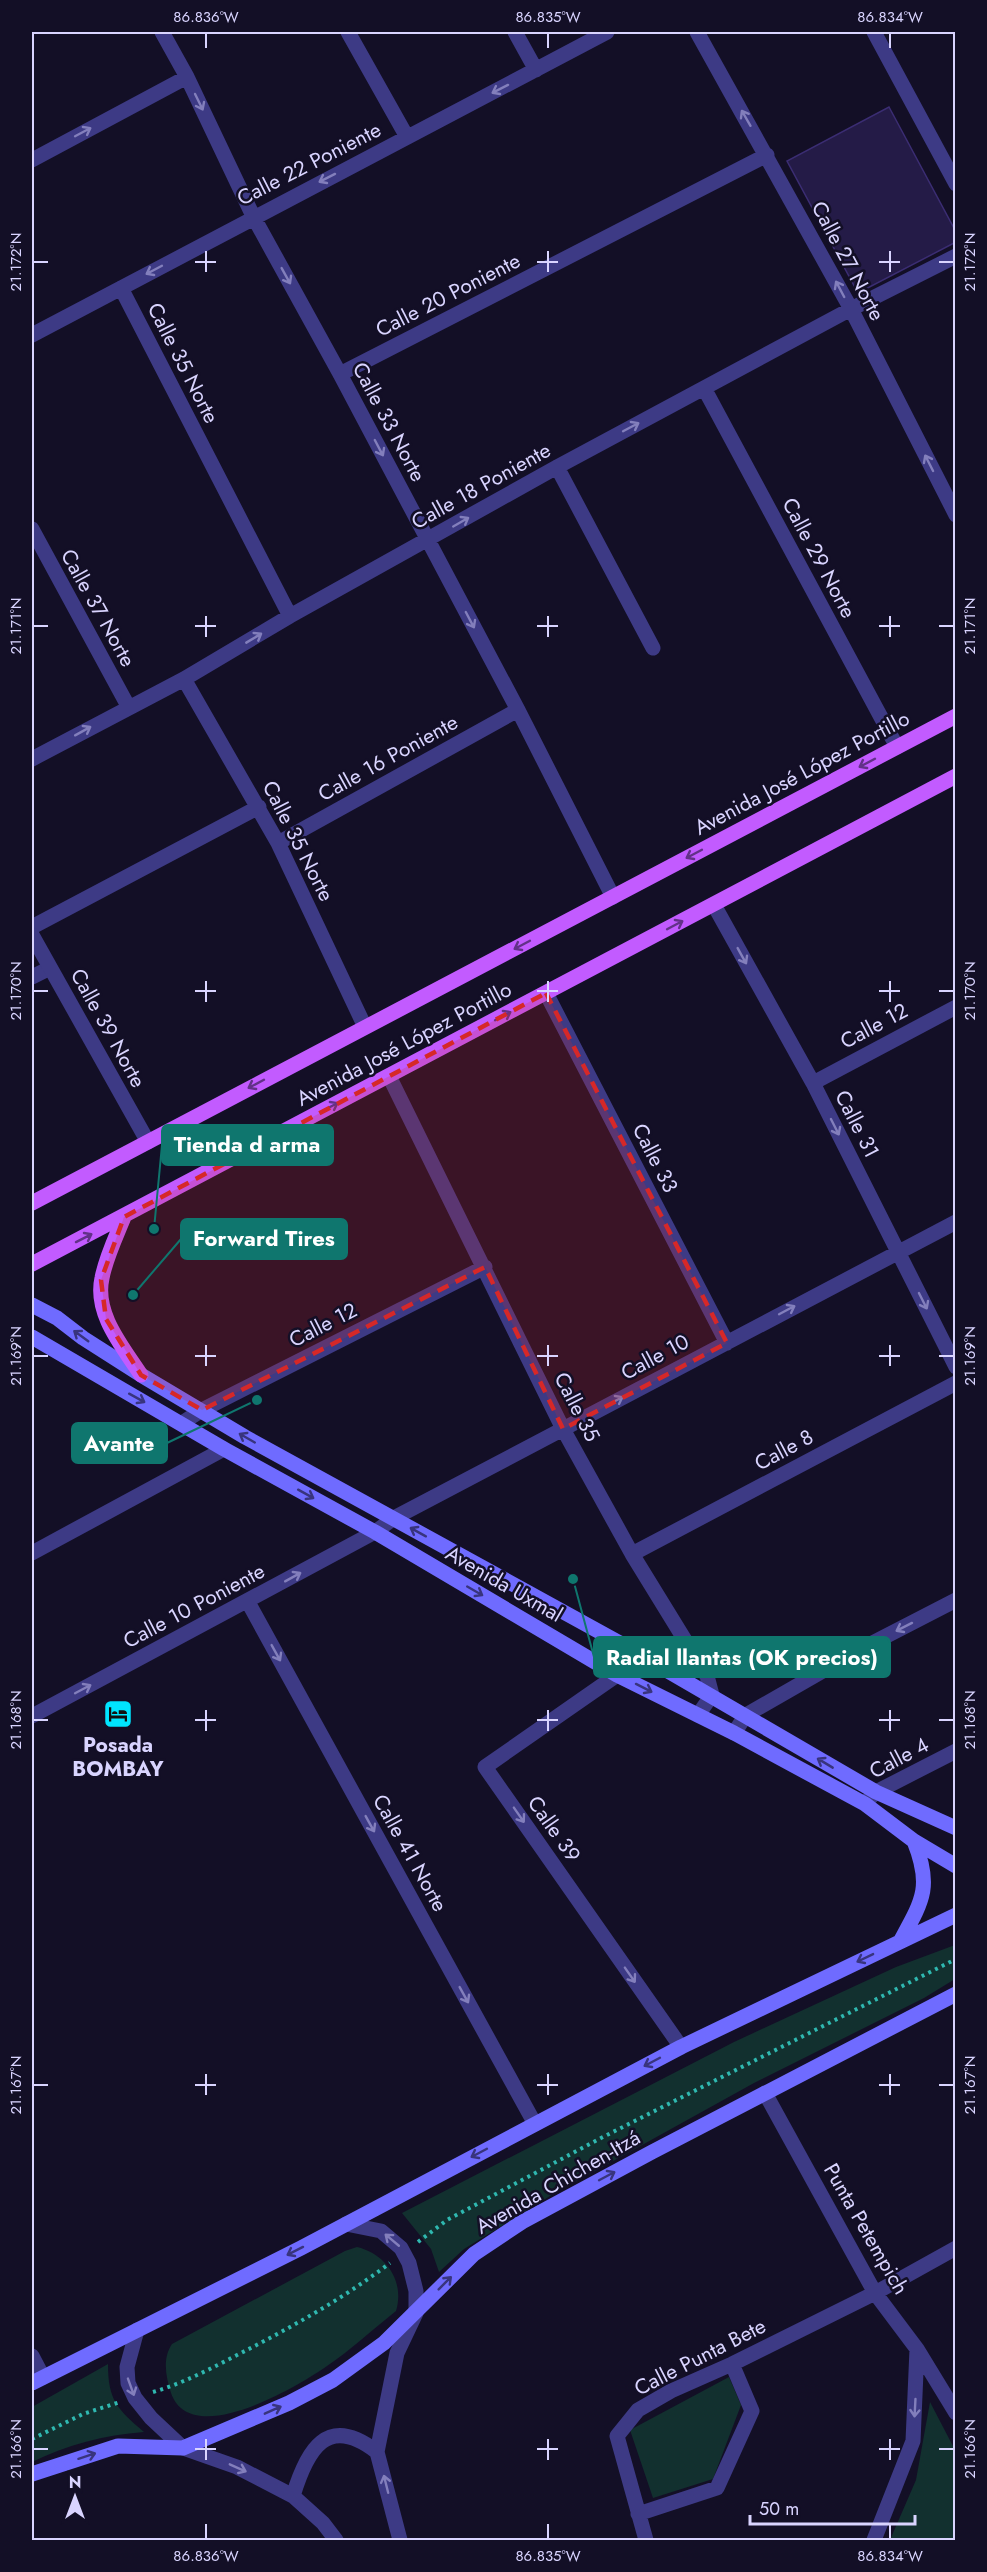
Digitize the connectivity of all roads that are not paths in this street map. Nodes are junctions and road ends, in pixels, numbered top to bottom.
1 (162, 32) edge
2 (348, 32) edge
3 (515, 32) edge
4 (607, 32) edge
5 (697, 32) edge
6 (874, 32) edge
7 (536, 70) junction
8 (187, 77) junction
9 (407, 137) junction
10 (767, 155) junction
11 (32, 160) edge
12 (956, 184) edge
13 (253, 216) junction
14 (956, 256) edge
15 (121, 288) junction
16 (851, 309) junction
17 (32, 335) edge
18 (340, 374) junction
19 (704, 388) junction
20 (557, 467) junction
21 (956, 515) edge
22 (32, 529) edge
23 (427, 541) junction
24 (290, 616) junction
25 (653, 648) dead end
26 (184, 679) junction
27 (128, 706) junction
28 (518, 710) junction
29 (956, 716) edge
30 (897, 747) junction
31 (32, 759) edge
32 (956, 776) edge
33 (259, 807) junction
34 (278, 843) junction
35 (613, 897) junction
36 (714, 905) junction
37 (32, 927) edge
38 (32, 935) edge
39 (50, 968) junction
40 (32, 977) edge
41 (546, 993) junction
42 (956, 1007) edge
43 (365, 1028) junction
44 (389, 1076) junction
45 (813, 1083) junction
46 (148, 1142) junction
47 (32, 1203) edge
48 (124, 1217) junction
49 (956, 1222) edge
50 (898, 1251) junction
51 (32, 1264) edge
52 (485, 1267) junction
53 (32, 1305) edge
54 (32, 1337) edge
55 (727, 1343) junction
56 (956, 1367) edge
57 (141, 1375) junction
58 (956, 1383) edge
59 (202, 1410) junction
60 (183, 1423) junction
61 (563, 1429) junction
62 (224, 1449) junction
63 (394, 1518) junction
64 (375, 1532) junction
65 (32, 1553) edge
66 (632, 1554) junction
67 (956, 1600) edge
68 (248, 1602) junction
69 (617, 1675) junction
70 (712, 1697) junction
71 (698, 1715) junction
72 (746, 1715) junction
73 (32, 1716) edge
74 (734, 1733) junction
75 (956, 1751) edge
76 (876, 1792) junction
77 (865, 1804) junction
78 (956, 1828) edge
79 (914, 1840) junction
80 (956, 1866) edge
81 (956, 1915) edge
82 (901, 1940) junction
83 (956, 1994) edge
84 (681, 2047) junction
85 (765, 2093) junction
86 (535, 2124) junction
87 (346, 2224) junction
88 (956, 2248) edge
89 (875, 2293) junction
90 (416, 2313) junction
91 (137, 2330) junction
92 (917, 2349) junction
93 (32, 2356) edge
94 (732, 2364) junction
95 (37, 2380) edge
96 (956, 2413) edge
97 (183, 2448) junction
98 (377, 2452) junction
99 (32, 2474) edge
100 (293, 2496) junction
101 (638, 2514) junction
102 (336, 2541) edge
103 (400, 2541) edge
104 (646, 2541) edge
105 (874, 2541) edge

1 - 8 street, Calle 33 Norte
2 - 9 street
3 - 7 street
4 - 7 street, Calle 22 Poniente
10 -> 5 street, Calle 27 Norte
6 - 12 street
7 -> 9 street, Calle 22 Poniente
11 -> 8 street
8 -> 13 street, Calle 33 Norte
9 -> 13 street, Calle 22 Poniente
16 -> 10 street, Calle 27 Norte
10 - 18 street, Calle 20 Poniente
13 -> 15 street, Calle 22 Poniente
13 -> 18 street, Calle 33 Norte
14 - 16 street, Calle 18 Poniente
15 - 17 street, Calle 22 Poniente
15 - 24 street, Calle 35 Norte
16 - 19 street, Calle 18 Poniente
21 -> 16 street, Calle 27 Norte
18 -> 23 street, Calle 33 Norte
20 -> 19 street, Calle 18 Poniente
19 - 30 street, Calle 29 Norte
23 -> 20 street, Calle 18 Poniente
20 - 25 street
22 - 27 street, Calle 37 Norte
23 - 24 street, Calle 18 Poniente
23 -> 28 street, Calle 33 Norte
26 -> 24 street, Calle 18 Poniente
26 - 27 street, Calle 18 Poniente
26 - 33 street, Calle 35 Norte
31 -> 27 street, Calle 18 Poniente
28 - 34 street, Calle 16 Poniente
28 - 35 street, Calle 33 Norte
29 - 30 main road, Avenida José López Portillo
30 -> 35 main road, Avenida José López Portillo
32 - 36 main road, Avenida José López Portillo
33 - 34 street, Calle 35 Norte
33 - 37 street
34 - 43 street, Calle 35 Norte
35 -> 43 main road, Avenida José López Portillo
41 -> 36 main road, Avenida José López Portillo
36 -> 45 street, Calle 31
38 - 39 street, Calle 39 Norte
39 - 40 street
39 - 46 street, Calle 39 Norte
44 -> 41 main road, Avenida José López Portillo
41 - 55 street, Calle 33
42 - 45 street, Calle 12
43 -> 46 main road, Avenida José López Portillo
48 -> 44 main road, Avenida José López Portillo
44 - 52 street, Calle 35
45 -> 50 street, Calle 31
46 - 47 main road, Avenida José López Portillo
51 -> 48 main road, Avenida José López Portillo
48 - 57 main road
49 - 50 street, Calle 10
55 -> 50 street, Calle 10
50 -> 56 street, Calle 31
52 - 59 street, Calle 12
52 - 61 street, Calle 35
57 -> 53 main road, Avenida Uxmal
54 -> 60 main road, Avenida Uxmal
61 -> 55 street, Calle 10
57 - 59 main road, Avenida Uxmal
58 - 66 street, Calle 8
59 - 60 street, Calle 12
63 -> 59 main road, Avenida Uxmal
60 - 62 main road, Avenida Uxmal
61 - 63 street, Calle 10
61 - 66 street, Calle 35
62 -> 64 main road, Avenida Uxmal
62 - 65 street
63 - 64 street, Calle 10
70 -> 63 main road, Avenida Uxmal
68 -> 64 street, Calle 10 Poniente
64 -> 69 main road, Avenida Uxmal
66 - 70 street, Calle 35
67 -> 72 street
73 -> 68 street, Calle 10 Poniente
68 -> 86 street, Calle 41 Norte
69 -> 71 main road, Avenida Uxmal
69 -> 84 street, Calle 39
70 - 71 street
70 - 72 main road, Avenida Uxmal
71 - 74 main road, Avenida Uxmal
72 - 74 street
76 -> 72 main road, Avenida Uxmal
74 - 77 main road, Avenida Uxmal
75 - 76 street, Calle 4
76 - 77 street, Calle 4
76 - 78 main road, Avenida Uxmal
77 - 79 main road, Avenida Uxmal
79 - 80 main road, Avenida Uxmal
79 - 82 main road
81 - 82 main road
82 -> 84 main road
83 - 85 main road, Avenida Chichen-Itzá
84 -> 86 main road
85 - 89 street, Punta Petempich
90 -> 85 main road, Avenida Chichen-Itzá
86 -> 87 main road
90 -> 87 street
87 -> 91 main road
88 - 89 street, Calle Punta Bete
89 - 92 street, Punta Petempich
89 - 94 street, Calle Punta Bete
97 -> 90 main road, Avenida Chichen-Itzá
90 - 98 street
91 - 95 main road
91 -> 97 street
92 - 96 street, Punta Petempich
92 -> 105 street
93 - 95 street
94 - 101 street
94 - 101 street, Calle Punta Bete
99 -> 97 main road, Avenida Chichen-Itzá
97 -> 100 street
98 - 100 street
103 -> 98 street
100 - 102 street
101 - 104 street, Calle Punta Bete

